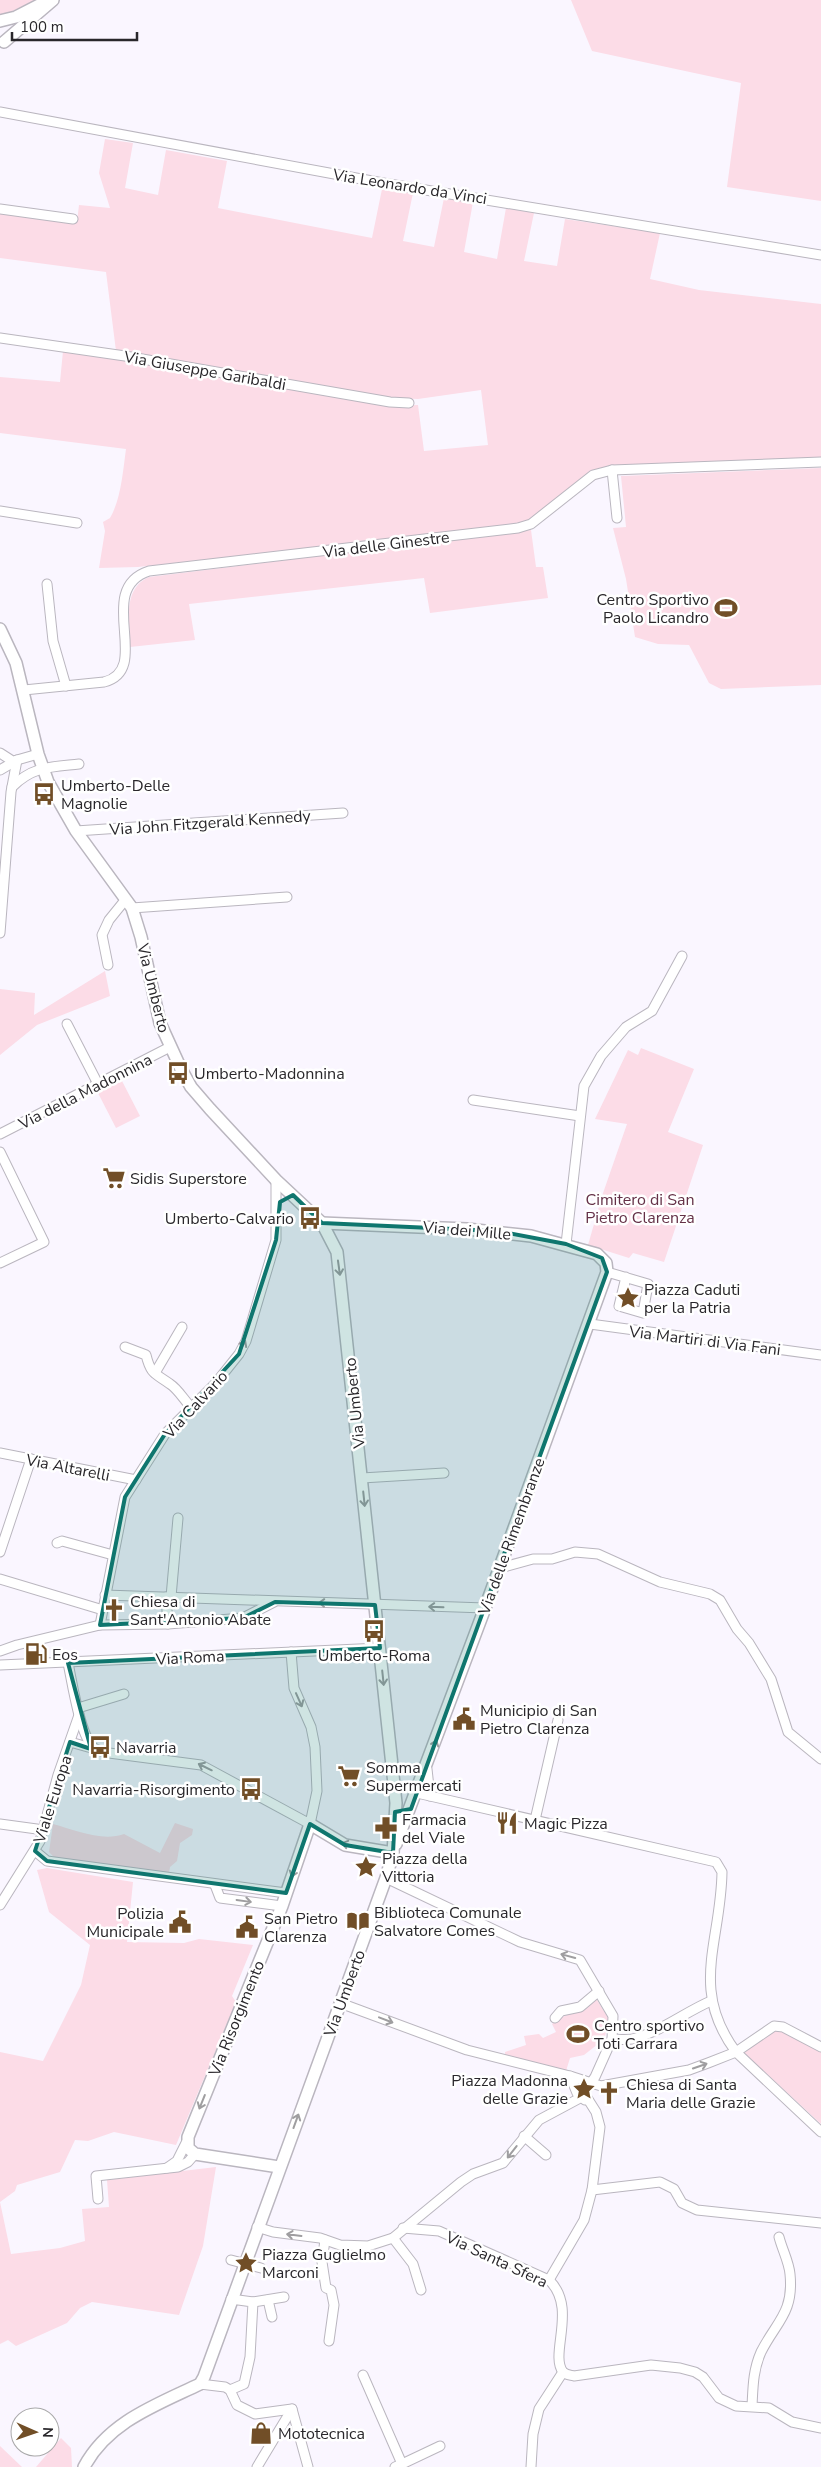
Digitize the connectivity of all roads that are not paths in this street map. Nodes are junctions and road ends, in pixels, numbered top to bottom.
1 (48, 0) edge
2 (53, 0) edge
3 (0, 21) edge
4 (0, 28) edge
5 (2, 44) edge
6 (0, 112) edge
7 (0, 209) edge
8 (73, 219) dead end
9 (821, 255) edge
10 (0, 338) edge
11 (409, 403) dead end
12 (821, 462) edge
13 (612, 470) junction
14 (0, 511) edge
15 (617, 518) dead end
16 (77, 523) dead end
17 (48, 584) dead end
18 (0, 629) edge
19 (66, 686) junction
20 (24, 690) junction
21 (0, 754) edge
22 (38, 754) junction
23 (15, 761) junction
24 (79, 764) dead end
25 (42, 768) junction
26 (0, 770) edge
27 (12, 788) junction
28 (343, 813) dead end
29 (76, 832) junction
30 (286, 897) dead end
31 (129, 904) junction
32 (0, 934) edge
33 (682, 956) dead end
34 (108, 966) dead end
35 (67, 1024) dead end
36 (170, 1047) junction
37 (98, 1084) junction
38 (473, 1100) dead end
39 (580, 1116) junction
40 (0, 1134) edge
41 (0, 1152) edge
42 (276, 1180) junction
43 (293, 1195) junction
44 (277, 1207) junction
45 (322, 1223) junction
46 (566, 1244) junction
47 (0, 1262) edge
48 (606, 1268) junction
49 (626, 1277) dead end
50 (590, 1324) junction
51 (182, 1327) dead end
52 (125, 1347) dead end
53 (821, 1355) edge
54 (155, 1373) junction
55 (191, 1407) junction
56 (0, 1453) edge
57 (31, 1459) junction
58 (444, 1473) dead end
59 (362, 1478) junction
60 (136, 1480) junction
61 (178, 1518) dead end
62 (57, 1543) dead end
63 (0, 1552) edge
64 (114, 1555) junction
65 (500, 1568) junction
66 (0, 1579) edge
67 (105, 1595) junction
68 (169, 1597) junction
69 (274, 1602) junction
70 (375, 1605) junction
71 (485, 1608) junction
72 (103, 1610) junction
73 (168, 1624) junction
74 (100, 1625) junction
75 (380, 1648) junction
76 (0, 1651) edge
77 (291, 1652) junction
78 (68, 1663) junction
79 (0, 1665) edge
80 (124, 1694) dead end
81 (78, 1712) junction
82 (558, 1720) dead end
83 (70, 1742) junction
84 (95, 1749) junction
85 (821, 1759) edge
86 (427, 1765) junction
87 (417, 1793) junction
88 (430, 1796) junction
89 (396, 1803) junction
90 (411, 1809) junction
91 (535, 1820) junction
92 (0, 1824) edge
93 (310, 1824) junction
94 (44, 1830) junction
95 (35, 1851) junction
96 (393, 1853) junction
97 (386, 1878) junction
98 (213, 1884) junction
99 (286, 1893) junction
100 (0, 1904) edge
101 (282, 1906) junction
102 (599, 1991) junction
103 (711, 2001) junction
104 (340, 2003) junction
105 (555, 2018) dead end
106 (612, 2039) junction
107 (821, 2047) edge
108 (736, 2052) junction
109 (570, 2076) junction
110 (596, 2082) junction
111 (580, 2097) junction
112 (821, 2132) edge
113 (524, 2136) junction
114 (186, 2143) junction
115 (195, 2154) junction
116 (546, 2155) dead end
117 (279, 2166) junction
118 (165, 2169) junction
119 (592, 2190) junction
120 (98, 2198) dead end
121 (821, 2223) edge
122 (258, 2227) junction
123 (403, 2228) junction
124 (778, 2237) dead end
125 (393, 2238) junction
126 (324, 2240) junction
127 (230, 2260) dead end
128 (244, 2264) junction
129 (261, 2268) dead end
130 (549, 2280) junction
131 (422, 2290) dead end
132 (284, 2297) dead end
133 (231, 2299) junction
134 (268, 2300) junction
135 (253, 2302) junction
136 (272, 2317) dead end
137 (329, 2340) dead end
138 (563, 2372) junction
139 (363, 2374) dead end
140 (200, 2384) junction
141 (230, 2390) junction
142 (752, 2406) junction
143 (292, 2409) junction
144 (821, 2428) edge
145 (440, 2446) dead end
146 (399, 2465) edge
147 (84, 2467) edge
148 (257, 2467) edge
149 (308, 2467) edge
150 (531, 2467) edge

1 - 3 main road
2 - 5 main road
4 - 5 main road
6 - 9 street, Via Leonardo da Vinci
7 - 8 street
10 - 11 street, Via Giuseppe Garibaldi
12 - 13 street, Via delle Ginestre
13 - 15 street
13 - 19 street, Via delle Ginestre
14 - 16 street
17 - 19 street
18 - 20 main road, Via Umberto
19 - 20 street, Via delle Ginestre
20 - 22 main road, Via Umberto
21 - 23 street
22 - 23 street
22 - 25 main road, Via Umberto
23 - 26 street
23 - 27 street
24 - 25 street
25 - 27 street
25 - 29 main road, Via Umberto
27 - 32 street
28 - 29 street, Via John Fitzgerald Kennedy
29 - 31 main road, Via Umberto
30 - 31 street
31 - 34 street
31 - 36 main road, Via Umberto
33 - 39 street
35 - 37 street
36 - 37 street, Via della Madonnina
36 - 42 main road, Via Umberto
37 - 40 street, Via della Madonnina
38 - 39 street
39 - 46 street
41 - 47 street
42 - 43 main road, Via Umberto
42 - 44 street, Via Calvario
43 - 44 street
43 - 45 main road, Via Umberto
55 -> 44 street, Via Calvario
45 - 46 main road, Via dei Mille
45 -> 59 main road, Via Umberto
46 - 48 main road, Via dei Mille
48 - 49 street
48 - 50 main road, Via delle Rimembranze
50 - 53 street, Via Martiri di Via Fani
50 - 65 main road, Via delle Rimembranze
51 - 54 street
52 - 54 street
54 - 55 street
55 - 60 street, Via Calvario
56 - 57 street, Via Altarelli
57 - 60 street, Via Altarelli
57 - 63 street
58 - 59 street
59 -> 70 main road, Via Umberto
60 - 64 street, Via Calvario
61 - 68 street
62 - 64 street
64 - 67 street, Via Calvario
65 - 71 main road, Via delle Rimembranze
65 - 85 street
66 - 72 street
67 - 68 street
67 - 72 street, Via Calvario
68 - 69 street
68 - 73 street
70 -> 69 street
69 - 73 street
71 -> 70 street
70 - 75 main road, Via Umberto
86 -> 71 main road, Via delle Rimembranze
72 - 74 street, Via Calvario
73 - 74 street
74 - 76 street
75 - 77 street, Via Roma
75 -> 89 main road, Via Umberto
77 - 78 street, Via Roma
77 -> 93 street, Via Risorgimento
78 - 79 street, Via Roma
78 - 81 street
80 - 81 street
81 - 83 street, Viale Europa
81 - 84 street
82 - 91 street
83 - 84 street
83 - 94 street, Viale Europa
93 -> 84 street
86 - 87 main road, Via delle Rimembranze
86 - 88 street
87 - 88 street
87 - 90 main road, Via delle Rimembranze
88 - 91 street
89 - 90 main road
89 - 96 main road, Via Umberto
90 - 96 main road, Via delle Rimembranze
91 - 103 street
92 - 94 street
96 -> 93 main road
93 -> 99 main road, Via Risorgimento
94 - 95 street, Viale Europa
95 - 98 street
95 - 100 street, Viale Europa
96 - 97 main road, Via Umberto
102 -> 97 street
97 - 104 main road, Via Umberto
98 - 99 street
98 -> 101 street
99 - 101 main road, Via Risorgimento
101 -> 114 main road, Via Risorgimento
102 - 105 street
102 - 106 street
103 - 106 street
103 - 108 street
104 -> 109 street
117 -> 104 main road, Via Umberto
106 - 110 street
107 - 108 street
110 -> 108 street
108 - 112 street
109 - 110 street
109 - 111 street
110 - 111 street
111 - 113 street
111 - 119 street
113 - 116 street
113 -> 123 street
114 - 115 main road
114 - 118 street
115 - 117 main road
115 - 118 street
117 - 122 main road, Via Umberto
118 - 120 street
119 - 121 street
119 - 130 street
126 -> 122 street
122 - 128 main road, Via Umberto
123 - 125 street
123 - 130 street, Via Santa Sfera
124 - 142 street
125 - 126 street
125 - 131 street
126 - 137 street
127 - 128 street
128 - 129 street
128 - 133 main road, Via Umberto
130 - 138 street, Via Santa Sfera
132 - 134 street
133 - 135 street
133 - 140 main road
134 - 135 street
134 - 136 street
135 - 141 street
138 - 142 street
138 - 150 street
139 - 146 street
140 - 141 street
140 - 147 main road
141 - 143 street
142 - 144 street
143 - 148 street
143 - 149 street
145 - 146 street

